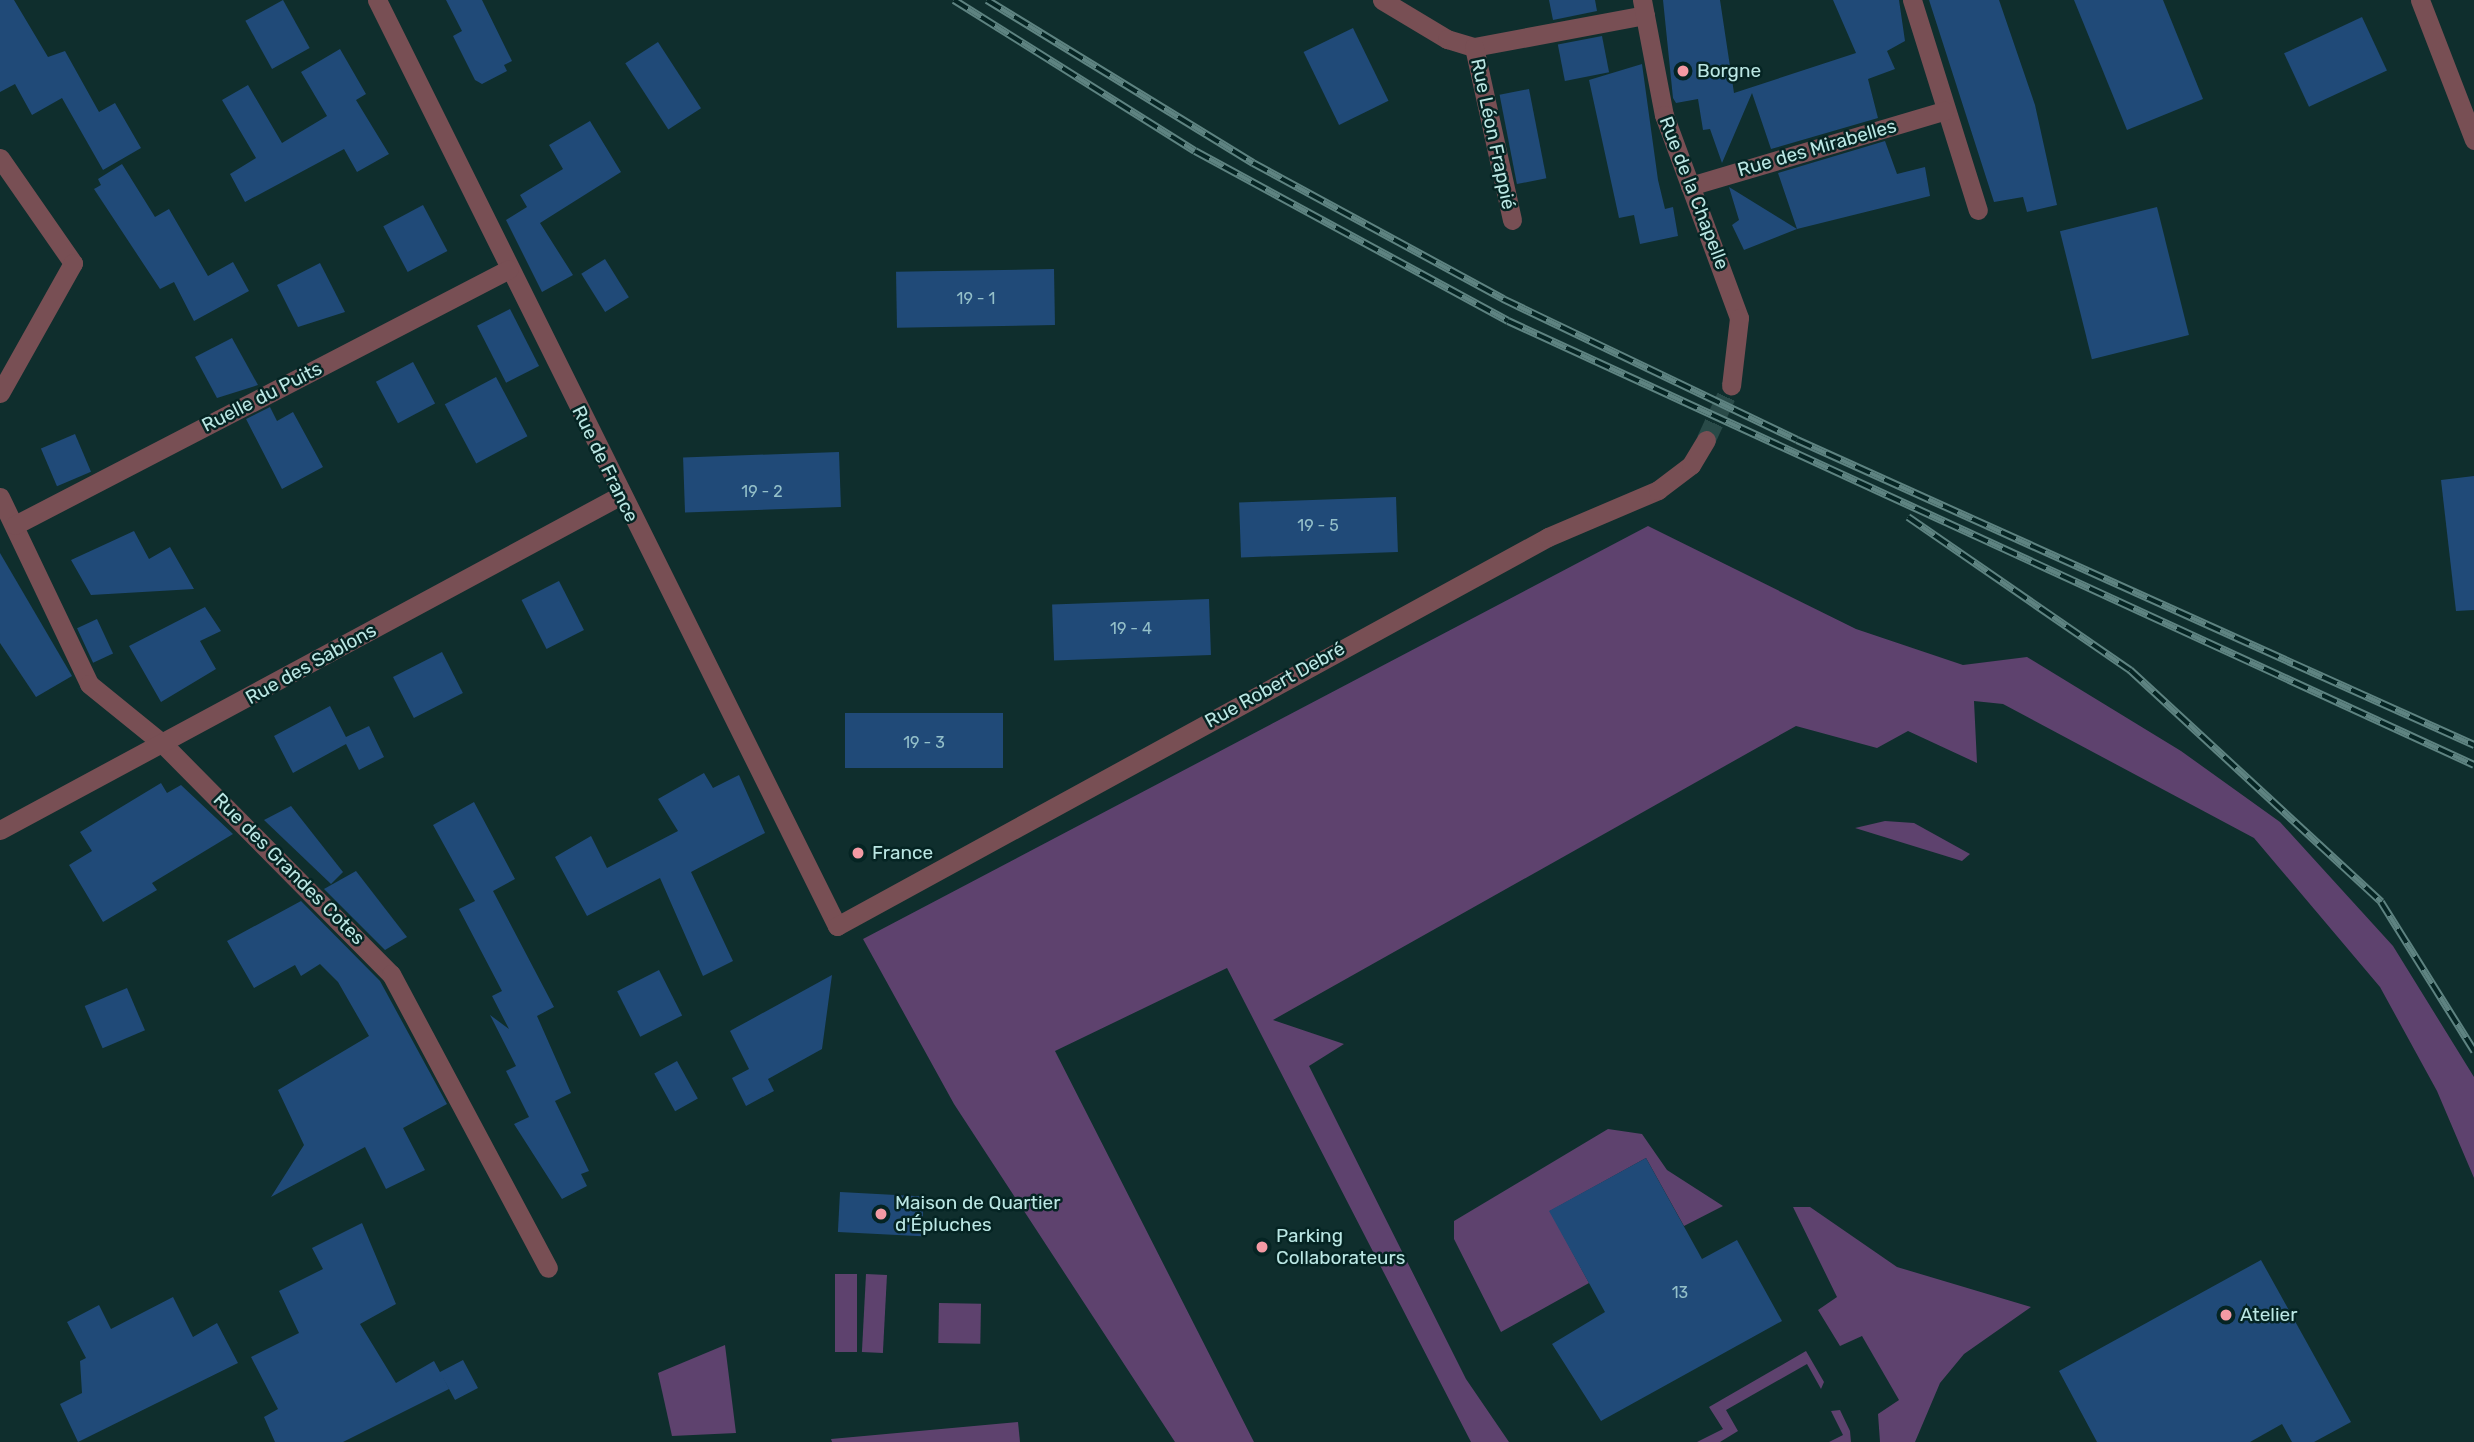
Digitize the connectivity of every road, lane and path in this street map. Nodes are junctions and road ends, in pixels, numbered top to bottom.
1 (377, 0) edge
2 (1382, 0) edge
3 (1912, 0) edge
4 (2420, 0) edge
5 (1644, 8) edge
6 (1474, 47) junction
7 (1944, 111) junction
8 (2474, 140) edge
9 (0, 158) edge
10 (1690, 186) junction
11 (1978, 210) dead end
12 (1511, 220) dead end
13 (509, 269) junction
14 (4, 373) edge
15 (1731, 386) tunnel mouth
16 (0, 393) edge
17 (1706, 440) tunnel mouth
18 (621, 495) junction
19 (0, 497) edge
20 (15, 525) junction
21 (163, 744) junction
22 (0, 831) edge
23 (837, 926) joint
24 (548, 1268) dead end

1 - 13 street, Rue de France
2 - 6 street, Rue Léon Frappié
3 - 7 street
4 - 8 street
5 - 6 street, Rue Léon Frappié
5 - 10 street, Rue de la Chapelle
6 - 12 street, Rue Léon Frappié
7 - 10 street, Rue des Mirabelles
7 - 11 street
9 - 14 street
10 - 15 street, Rue de la Chapelle
13 - 18 street, Rue de France
13 - 20 street, Ruelle du Puits
14 - 16 street
17 - 23 street, Rue Robert Debré
18 - 21 street, Rue des Sablons
18 - 23 street, Rue de France
19 - 20 street, Rue des Grandes Cotes
20 - 21 street, Rue des Grandes Cotes
21 - 22 street, Rue des Sablons
21 - 24 street, Rue des Grandes Cotes

